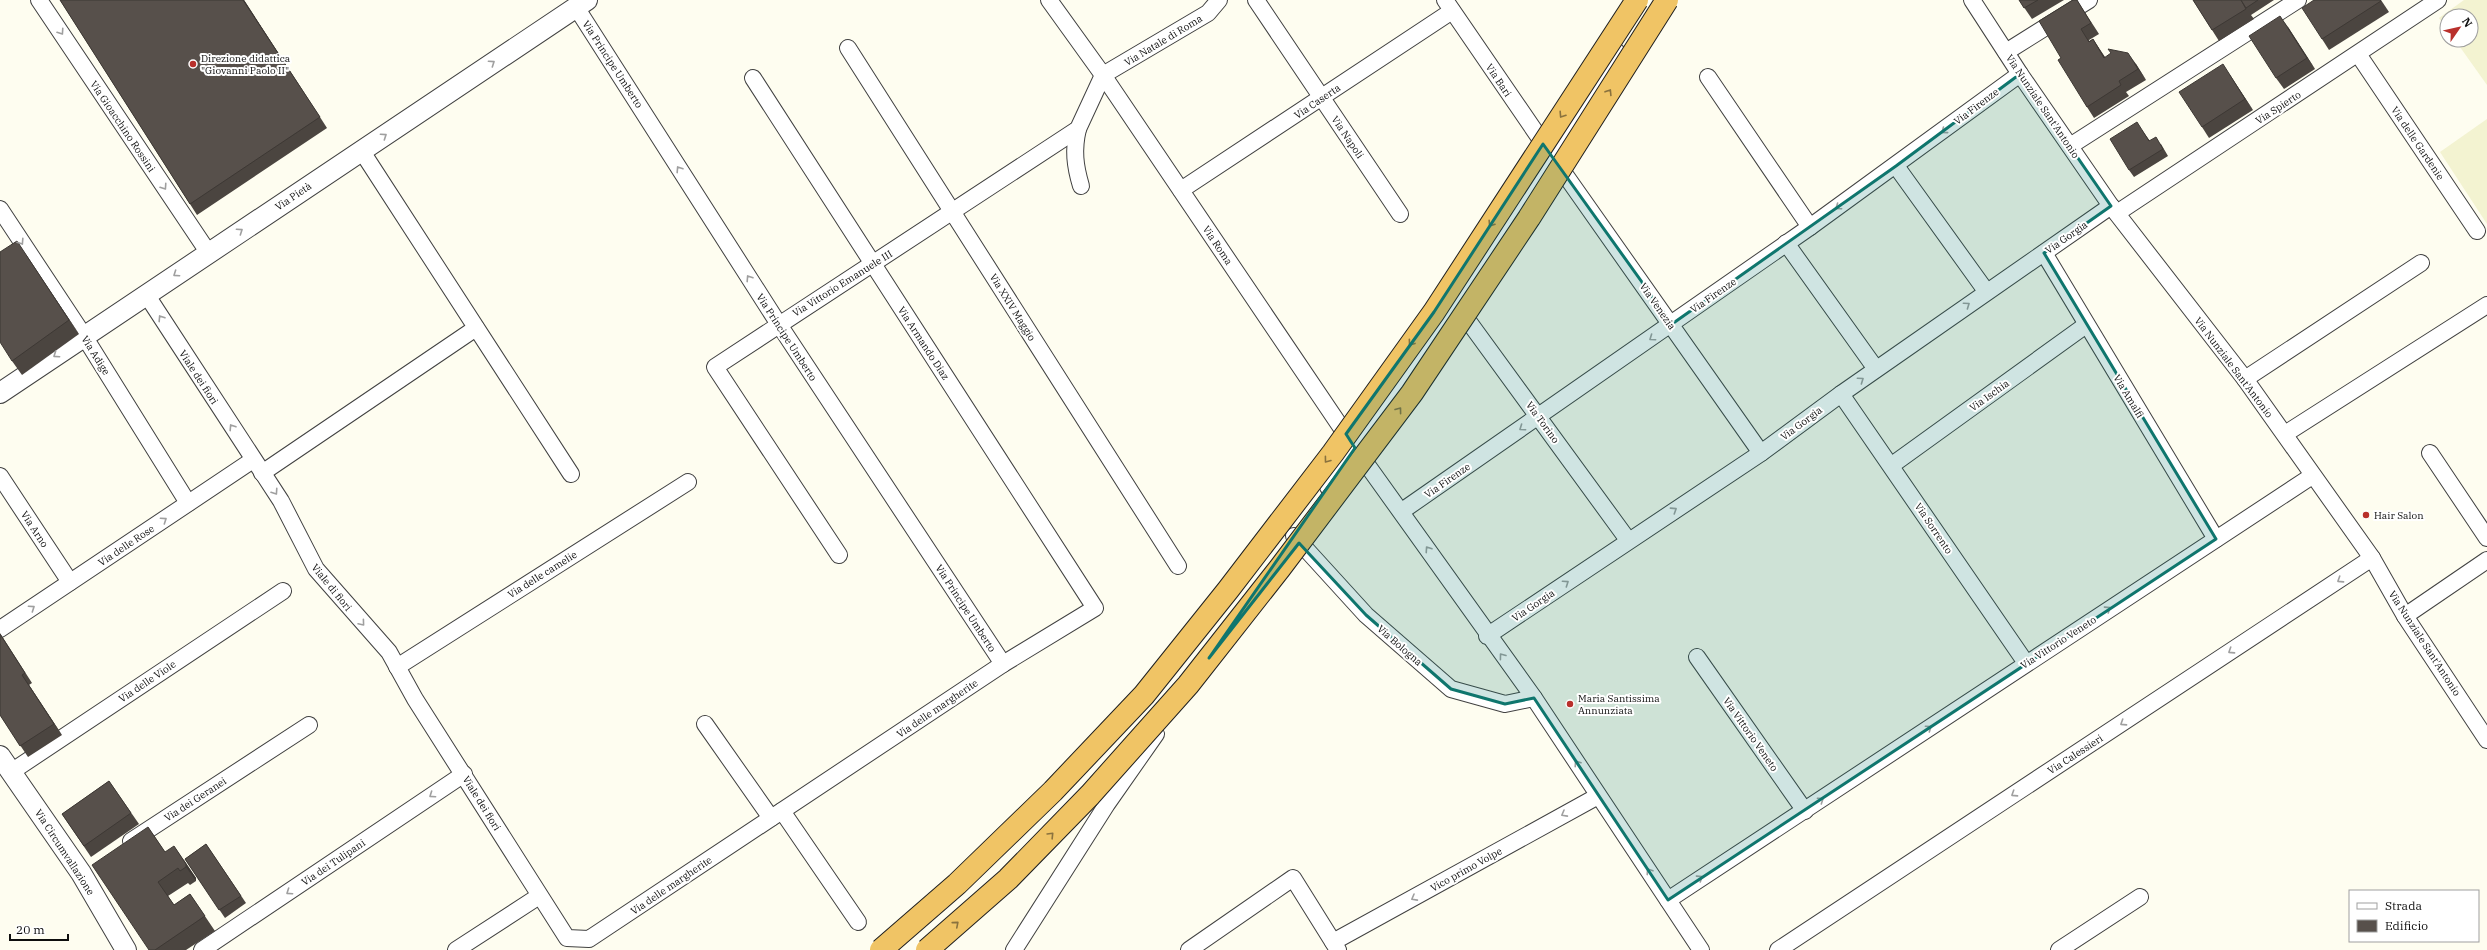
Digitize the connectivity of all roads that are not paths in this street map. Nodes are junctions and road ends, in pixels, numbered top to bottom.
1 (39, 0) edge
2 (1049, 0) edge
3 (1219, 0) edge
4 (1256, 0) edge
5 (1637, 0) edge
6 (1644, 0) edge
7 (1668, 0) edge
8 (1972, 0) edge
9 (2089, 0) edge
10 (2298, 0) edge
11 (2438, 0) edge
12 (582, 4) edge
13 (1448, 5) edge
14 (848, 48) dead end
15 (2006, 52) junction
16 (2358, 54) junction
17 (2020, 74) junction
18 (1103, 75) junction
19 (1708, 77) dead end
20 (753, 78) dead end
21 (1322, 98) junction
22 (1078, 129) junction
23 (2070, 146) junction
24 (361, 150) junction
25 (1554, 159) junction
26 (1896, 166) junction
27 (1081, 186) dead end
28 (1181, 190) junction
29 (0, 209) edge
30 (2114, 209) junction
31 (952, 212) junction
32 (1400, 214) dead end
33 (1810, 227) junction
34 (2477, 231) dead end
35 (1786, 243) junction
36 (208, 252) junction
37 (2044, 253) junction
38 (2421, 263) dead end
39 (873, 264) junction
40 (1986, 291) junction
41 (146, 294) junction
42 (1455, 304) junction
43 (2487, 305) edge
44 (778, 323) junction
45 (1672, 324) junction
46 (2086, 325) junction
47 (476, 328) junction
48 (84, 336) junction
49 (1876, 369) junction
50 (2245, 379) junction
51 (0, 393) edge
52 (1840, 394) junction
53 (1539, 416) junction
54 (2285, 434) junction
55 (1355, 448) junction
56 (1762, 453) junction
57 (2430, 453) dead end
58 (1892, 465) junction
59 (257, 466) junction
60 (571, 474) dead end
61 (0, 476) edge
62 (2312, 476) junction
63 (688, 482) dead end
64 (188, 503) junction
65 (1402, 511) junction
66 (1294, 536) junction
67 (2487, 538) edge
68 (2216, 539) junction
69 (1628, 540) junction
70 (839, 555) dead end
71 (2372, 558) junction
72 (2487, 560) edge
73 (1178, 566) dead end
74 (70, 582) junction
75 (283, 591) dead end
76 (1096, 608) joint
77 (2405, 616) junction
78 (0, 629) edge
79 (1487, 636) junction
80 (1696, 657) dead end
81 (2026, 663) junction
82 (1003, 664) junction
83 (397, 667) junction
84 (1534, 698) junction
85 (706, 724) dead end
86 (309, 725) dead end
87 (2486, 734) edge
88 (0, 756) edge
89 (11, 772) junction
90 (464, 774) junction
91 (1598, 796) junction
92 (1805, 811) junction
93 (776, 815) junction
94 (120, 848) edge
95 (2140, 896) dead end
96 (532, 900) dead end
97 (1668, 900) junction
98 (858, 922) dead end
99 (567, 938) joint
100 (1336, 946) edge
101 (126, 950) edge
102 (202, 950) edge
103 (456, 950) edge
104 (881, 950) edge
105 (927, 950) edge
106 (1014, 950) edge
107 (1189, 950) edge
108 (1701, 950) edge
109 (1778, 950) edge
110 (2058, 950) edge

1 -> 36 street, Via Gioacchino Rossini
2 - 18 street, Via Roma
3 - 18 street, Via Natale di Roma
4 - 21 street, Via Napoli
5 -> 104 highway, bridge
6 - 25 street
105 -> 7 highway, bridge
8 - 15 street, Via Nunziale Sant'Antonio
9 - 15 street
10 - 23 street
11 - 16 street, Via Spierto
24 -> 12 street, Via Pietà
44 -> 12 street, Via Principe Umberto
13 - 21 street, Via Caserta
13 - 25 street, Via Bari
14 - 31 street, Via XXIV Maggio
15 - 17 street, Via Nunziale Sant'Antonio
16 - 30 street, Via Spierto
16 - 34 street, Via delle Gardenie
17 - 23 street, Via Nunziale Sant'Antonio
17 -> 26 street, Via Firenze
18 - 22 street
18 - 28 street, Via Roma
19 - 33 street
20 - 39 street, Via Armando Diaz
21 - 28 street, Via Caserta
21 - 32 street, Via Napoli
22 - 27 street
22 - 31 street, Via Vittorio Emanuele III
23 - 30 street, Via Nunziale Sant'Antonio
36 -> 24 street, Via Pietà
24 - 47 street
25 - 42 street
25 - 45 street, Via Venezia
26 -> 33 street, Via Firenze
26 - 40 street
28 - 55 street, Via Roma
29 -> 48 street, Via Adige
30 - 37 street, Via Gorgia
30 - 50 street, Via Nunziale Sant'Antonio
31 - 39 street, Via Vittorio Emanuele III
31 - 73 street, Via XXIV Maggio
33 - 35 street, Via Firenze
35 - 45 street, Via Firenze
35 - 49 street
36 -> 41 street, Via Pietà
37 - 40 street, Via Gorgia
37 - 46 street, Via Amalfi
38 - 50 street
39 - 44 street, Via Vittorio Emanuele III
39 - 76 street, Via Armando Diaz
49 -> 40 street, Via Gorgia
41 - 48 street, Via Pietà
59 -> 41 street, Viale dei fiori
42 - 53 street, Via Torino
42 - 55 street
43 - 54 street
44 - 70 street, Via Vittorio Emanuele III
44 - 82 street, Via Principe Umberto
45 -> 53 street, Via Firenze
45 - 56 street, Via Venezia
46 - 58 street, Via Ischia
46 - 68 street, Via Amalfi
47 - 59 street, Via delle Rose
47 - 60 street
48 -> 51 street, Via Pietà
48 - 64 street, Via Adige
52 -> 49 street, Via Gorgia
50 - 54 street, Via Nunziale Sant'Antonio
52 - 56 street, Via Gorgia
52 - 58 street, Via Sorrento
53 -> 65 street, Via Firenze
53 - 69 street, Via Torino
54 - 62 street, Via Nunziale Sant'Antonio
55 - 65 street, Via Roma
55 - 66 street
69 -> 56 street, Via Gorgia
57 - 67 street
58 - 81 street, Via Sorrento
59 - 64 street, Via delle Rose
59 -> 83 street, Viale di fiori
61 - 74 street, Via Arno
62 - 68 street, Via Vittorio Veneto
62 - 71 street, Via Nunziale Sant'Antonio
63 - 83 street, Via delle camelie
74 -> 64 street, Via delle Rose
79 -> 65 street, Via Roma
66 - 84 street, Via Bologna
66 - 106 street
81 -> 68 street, Via Vittorio Veneto
79 -> 69 street, Via Gorgia
71 - 77 street, Via Nunziale Sant'Antonio
71 -> 109 street, Via Calessieri
72 - 77 street
78 -> 74 street, Via delle Rose
75 - 89 street, Via delle Viole
76 - 82 street, Via delle margherite
77 - 87 street, Via Nunziale Sant'Antonio
84 -> 79 street, Via Roma
80 - 92 street, Via Vittorio Veneto
92 -> 81 street, Via Vittorio Veneto
82 - 93 street, Via delle margherite
83 - 90 street, Viale dei fiori
91 -> 84 street, Via Roma
85 - 93 street
86 - 94 street, Via dei Geranei
88 - 89 street, Via Circumvallazione
89 - 101 street, Via Circumvallazione
90 - 99 street, Viale dei fiori
90 -> 102 street, Via dei Tulipani
97 -> 91 street, Via Roma
91 -> 100 street, Vico primo Volpe
97 -> 92 street, Via Vittorio Veneto
93 - 98 street
93 - 99 street, Via delle margherite
95 - 110 street
96 - 103 street
97 - 108 street, Via Roma
100 - 107 street, Vico primo Volpe

